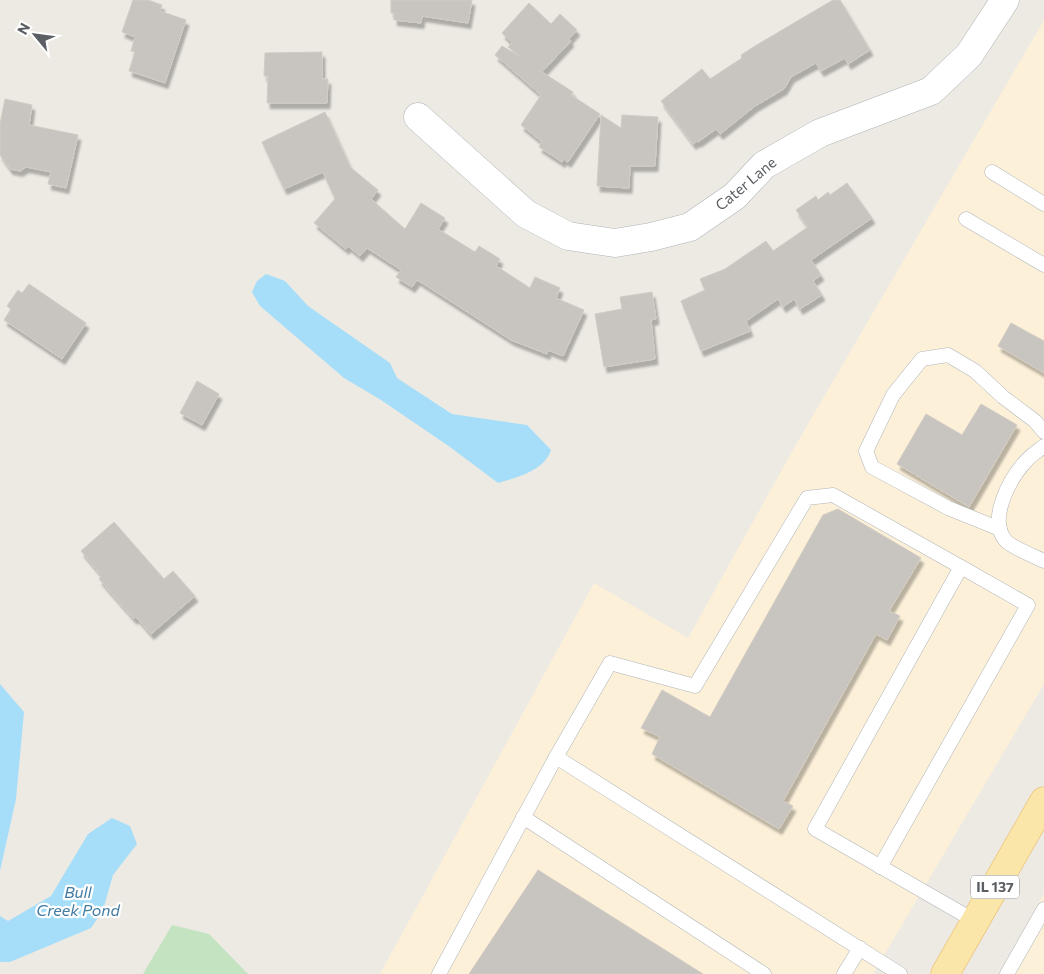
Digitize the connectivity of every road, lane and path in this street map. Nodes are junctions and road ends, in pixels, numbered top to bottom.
1 (1005, 0) edge
2 (418, 116) dead end
3 (992, 172) dead end
4 (1044, 204) edge
5 (966, 219) dead end
6 (1044, 265) edge
7 (1044, 432) edge
8 (1044, 446) edge
9 (1000, 529) junction
10 (1044, 561) edge
11 (961, 567) junction
12 (556, 757) junction
13 (1044, 801) edge
14 (524, 817) junction
15 (1037, 828) edge
16 (880, 867) junction
17 (1044, 909) edge
18 (975, 921) junction
19 (860, 948) junction
20 (439, 974) edge
21 (764, 974) edge
22 (844, 974) edge
23 (900, 974) edge
24 (945, 974) edge
25 (1007, 974) edge

1 - 2 street, Cater Lane
3 - 4 lane
5 - 6 lane
7 - 9 lane
8 - 9 lane
9 - 10 lane
11 - 12 lane
11 - 16 lane
11 - 16 lane
12 - 14 lane
12 - 19 lane
13 - 15 main road, IL 137
14 - 20 lane
14 - 21 lane
15 - 18 main road, IL 137
16 - 18 lane
17 - 25 lane
18 - 24 main road, IL 137
19 - 22 lane
19 - 23 lane

